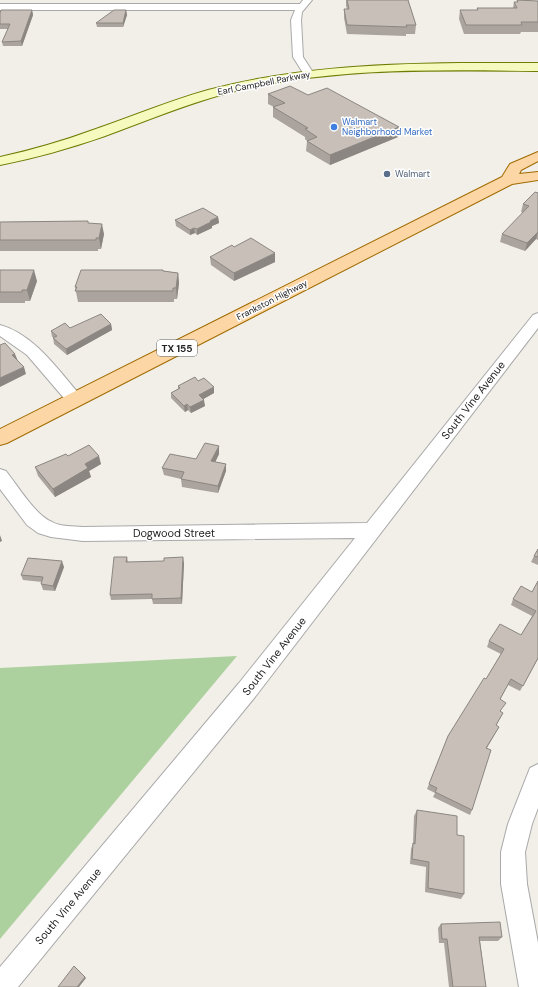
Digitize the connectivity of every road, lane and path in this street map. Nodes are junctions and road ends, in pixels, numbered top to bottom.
1 (305, 3) edge
2 (0, 7) edge
3 (538, 59) edge
4 (529, 64) edge
5 (306, 70) junction
6 (86, 125) junction
7 (99, 132) junction
8 (0, 149) edge
9 (538, 156) edge
10 (0, 161) edge
11 (538, 176) edge
12 (508, 180) junction
13 (538, 318) edge
14 (0, 330) edge
15 (75, 400) junction
16 (0, 438) edge
17 (0, 476) edge
18 (372, 530) junction
19 (538, 776) edge
20 (1, 987) edge
21 (533, 987) edge

1 - 2 street
1 - 5 street
3 - 4 main road, Earl Campbell Parkway
4 - 5 main road, Earl Campbell Parkway
5 - 6 main road, Earl Campbell Parkway
5 - 7 main road, Earl Campbell Parkway
6 - 7 main road
6 - 8 main road, Earl Campbell Parkway
7 - 10 main road, Earl Campbell Parkway
9 - 12 main road, Frankston Highway / TX 155
11 - 12 main road, TX 155
12 - 15 main road, Frankston Highway / TX 155
13 - 18 street, South Vine Avenue
14 - 15 street
15 - 16 main road, Frankston Highway / TX 155
17 - 18 street, Dogwood Street
18 - 20 street, South Vine Avenue
19 - 21 street

